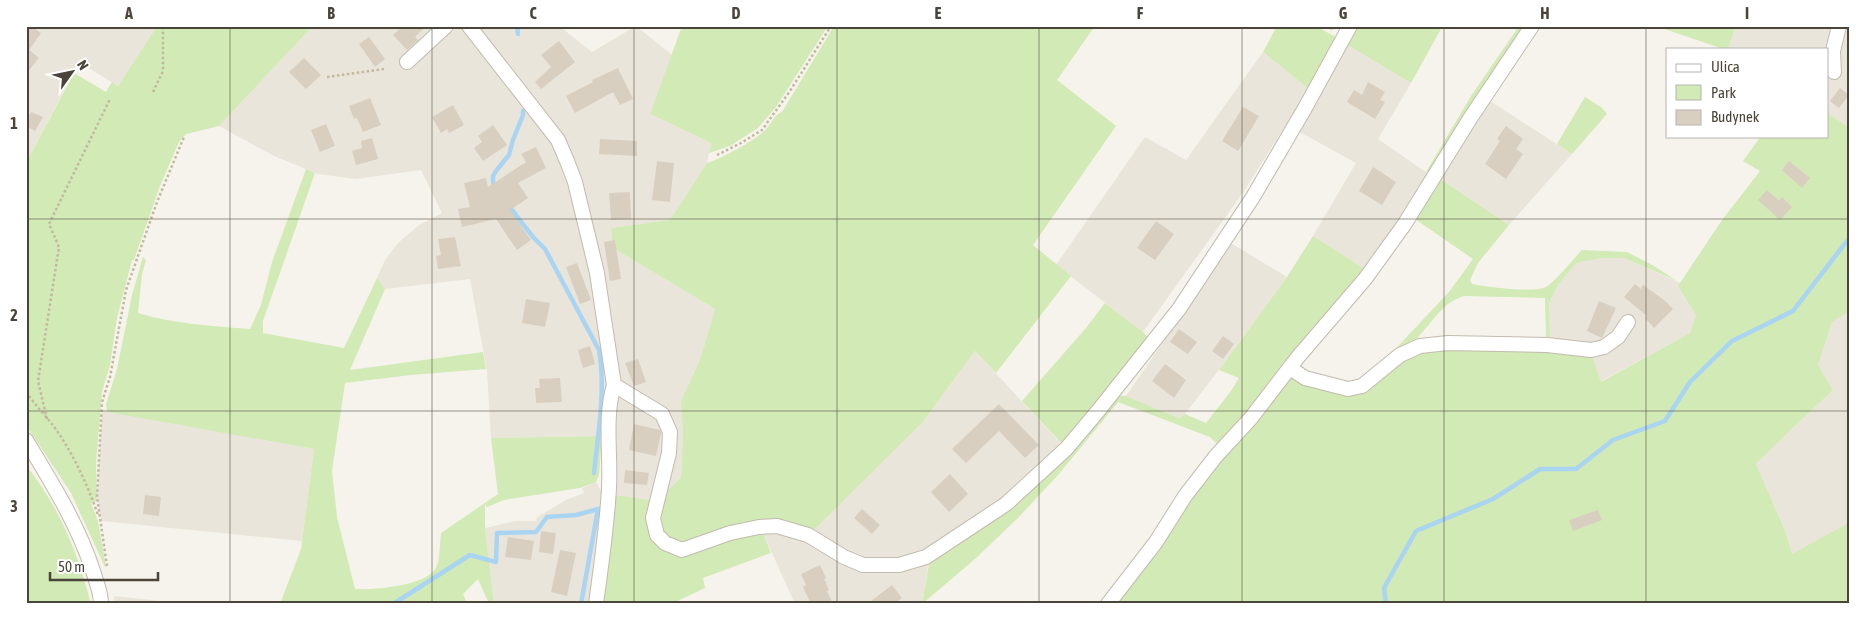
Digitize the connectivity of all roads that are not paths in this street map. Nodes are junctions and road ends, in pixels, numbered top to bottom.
1 (446, 26) edge
2 (469, 26) edge
3 (1350, 26) edge
4 (1532, 26) edge
5 (1839, 26) edge
6 (407, 62) dead end
7 (1834, 72) dead end
8 (1628, 322) dead end
9 (1290, 368) junction
10 (614, 385) junction
11 (26, 440) edge
12 (101, 604) edge
13 (596, 604) edge
14 (1108, 604) edge

1 - 6 street
2 - 10 street
3 - 10 street
4 - 9 street
5 - 7 street
8 - 9 street
9 - 14 street
10 - 13 street
11 - 12 street

